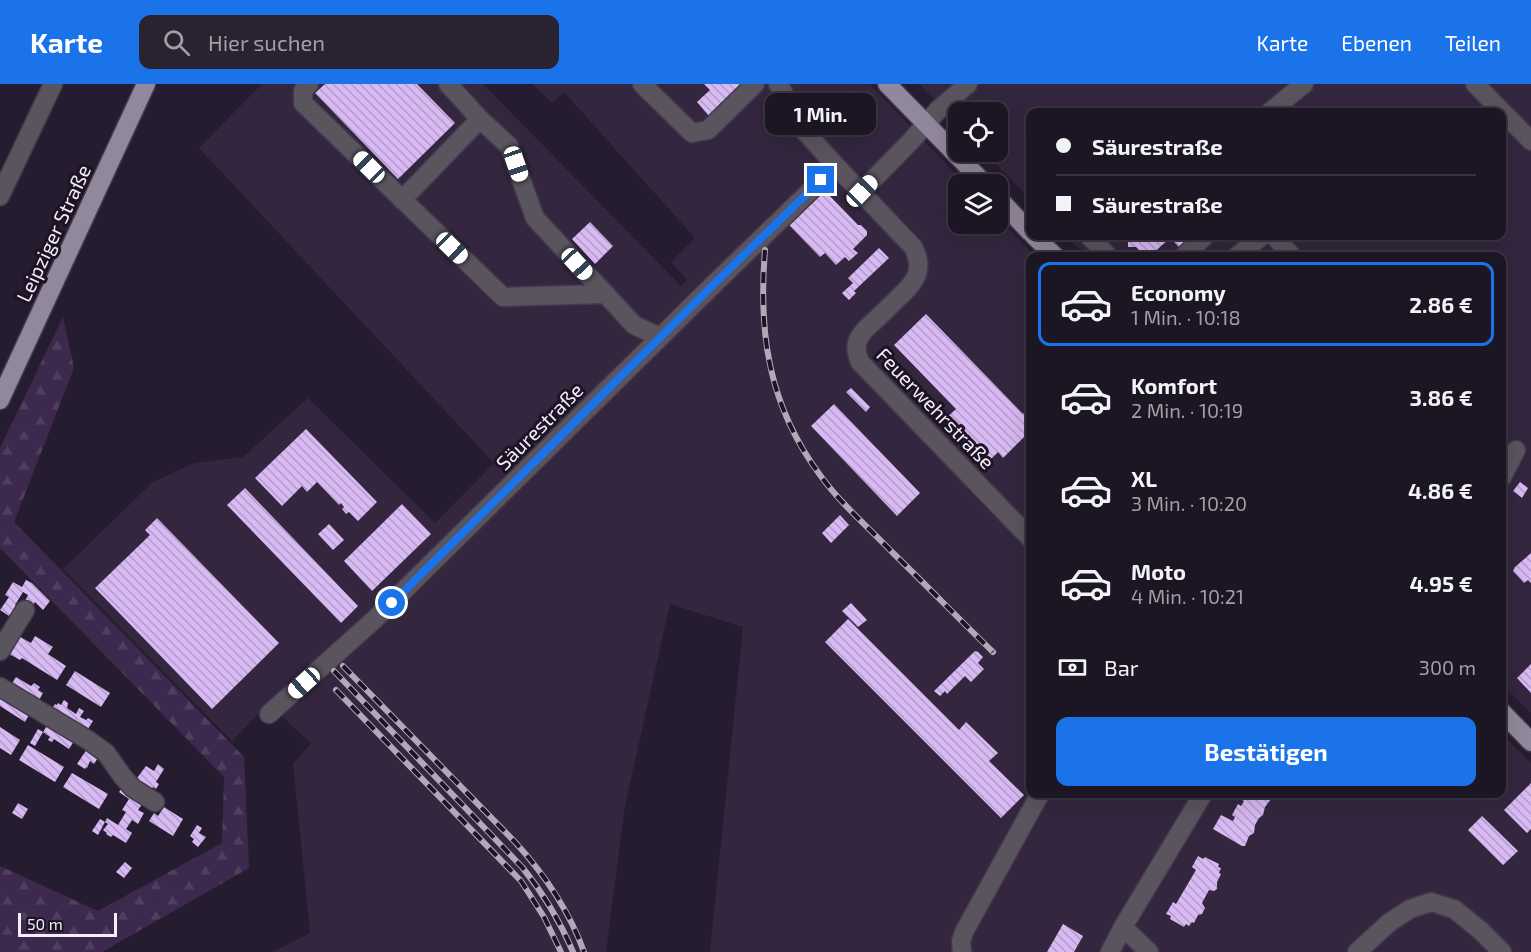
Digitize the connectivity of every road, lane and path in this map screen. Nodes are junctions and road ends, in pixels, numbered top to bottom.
1 (53, 84) edge
2 (146, 84) edge
3 (309, 84) edge
4 (448, 84) edge
5 (642, 84) edge
6 (755, 84) edge
7 (778, 84) edge
8 (887, 84) edge
9 (968, 84) edge
10 (1304, 84) edge
11 (1476, 84) edge
12 (1275, 108) edge
13 (1499, 108) edge
14 (1506, 115) edge
15 (480, 119) junction
16 (926, 124) junction
17 (1531, 141) edge
18 (836, 166) junction
19 (975, 174) edge
20 (862, 191) junction
21 (0, 194) edge
22 (402, 200) junction
23 (1008, 209) edge
24 (1026, 228) edge
25 (1038, 240) edge
26 (1093, 240) edge
27 (1201, 240) edge
28 (1257, 240) edge
29 (1278, 240) edge
30 (1051, 252) edge
31 (1104, 252) edge
32 (1188, 252) edge
33 (1242, 252) edge
34 (1288, 252) edge
35 (606, 294) junction
36 (660, 338) junction
37 (0, 400) edge
38 (1516, 450) dead end
39 (1506, 469) edge
40 (1026, 534) edge
41 (25, 610) dead end
42 (0, 651) edge
43 (0, 687) edge
44 (269, 714) dead end
45 (1506, 716) edge
46 (1531, 742) edge
47 (1038, 798) edge
48 (1201, 798) edge
49 (155, 802) dead end
50 (1123, 927) junction
51 (962, 952) edge
52 (1110, 952) edge
53 (1149, 952) edge
54 (1357, 952) edge
55 (1502, 952) edge

1 - 21 street
2 - 37 main road, Leipziger Straße
3 - 22 street
4 - 15 street
5 - 6 street
7 - 18 street
8 - 16 main road
9 - 16 street
10 - 12 street
11 - 13 street
14 - 17 street
15 - 22 street
15 - 35 street
16 - 19 main road
16 - 20 street
18 - 20 street
18 - 36 street, Säurestraße
20 - 40 street, Feuerwehrstraße
22 - 35 street
23 - 24 main road
25 - 30 main road
26 - 31 street
27 - 32 street
28 - 33 street
29 - 34 street
35 - 36 street
36 - 44 street, Säurestraße
38 - 39 street
41 - 42 street
43 - 49 street
45 - 46 main road
47 - 51 street
48 - 50 street
50 - 52 street
50 - 53 street
54 - 55 street

